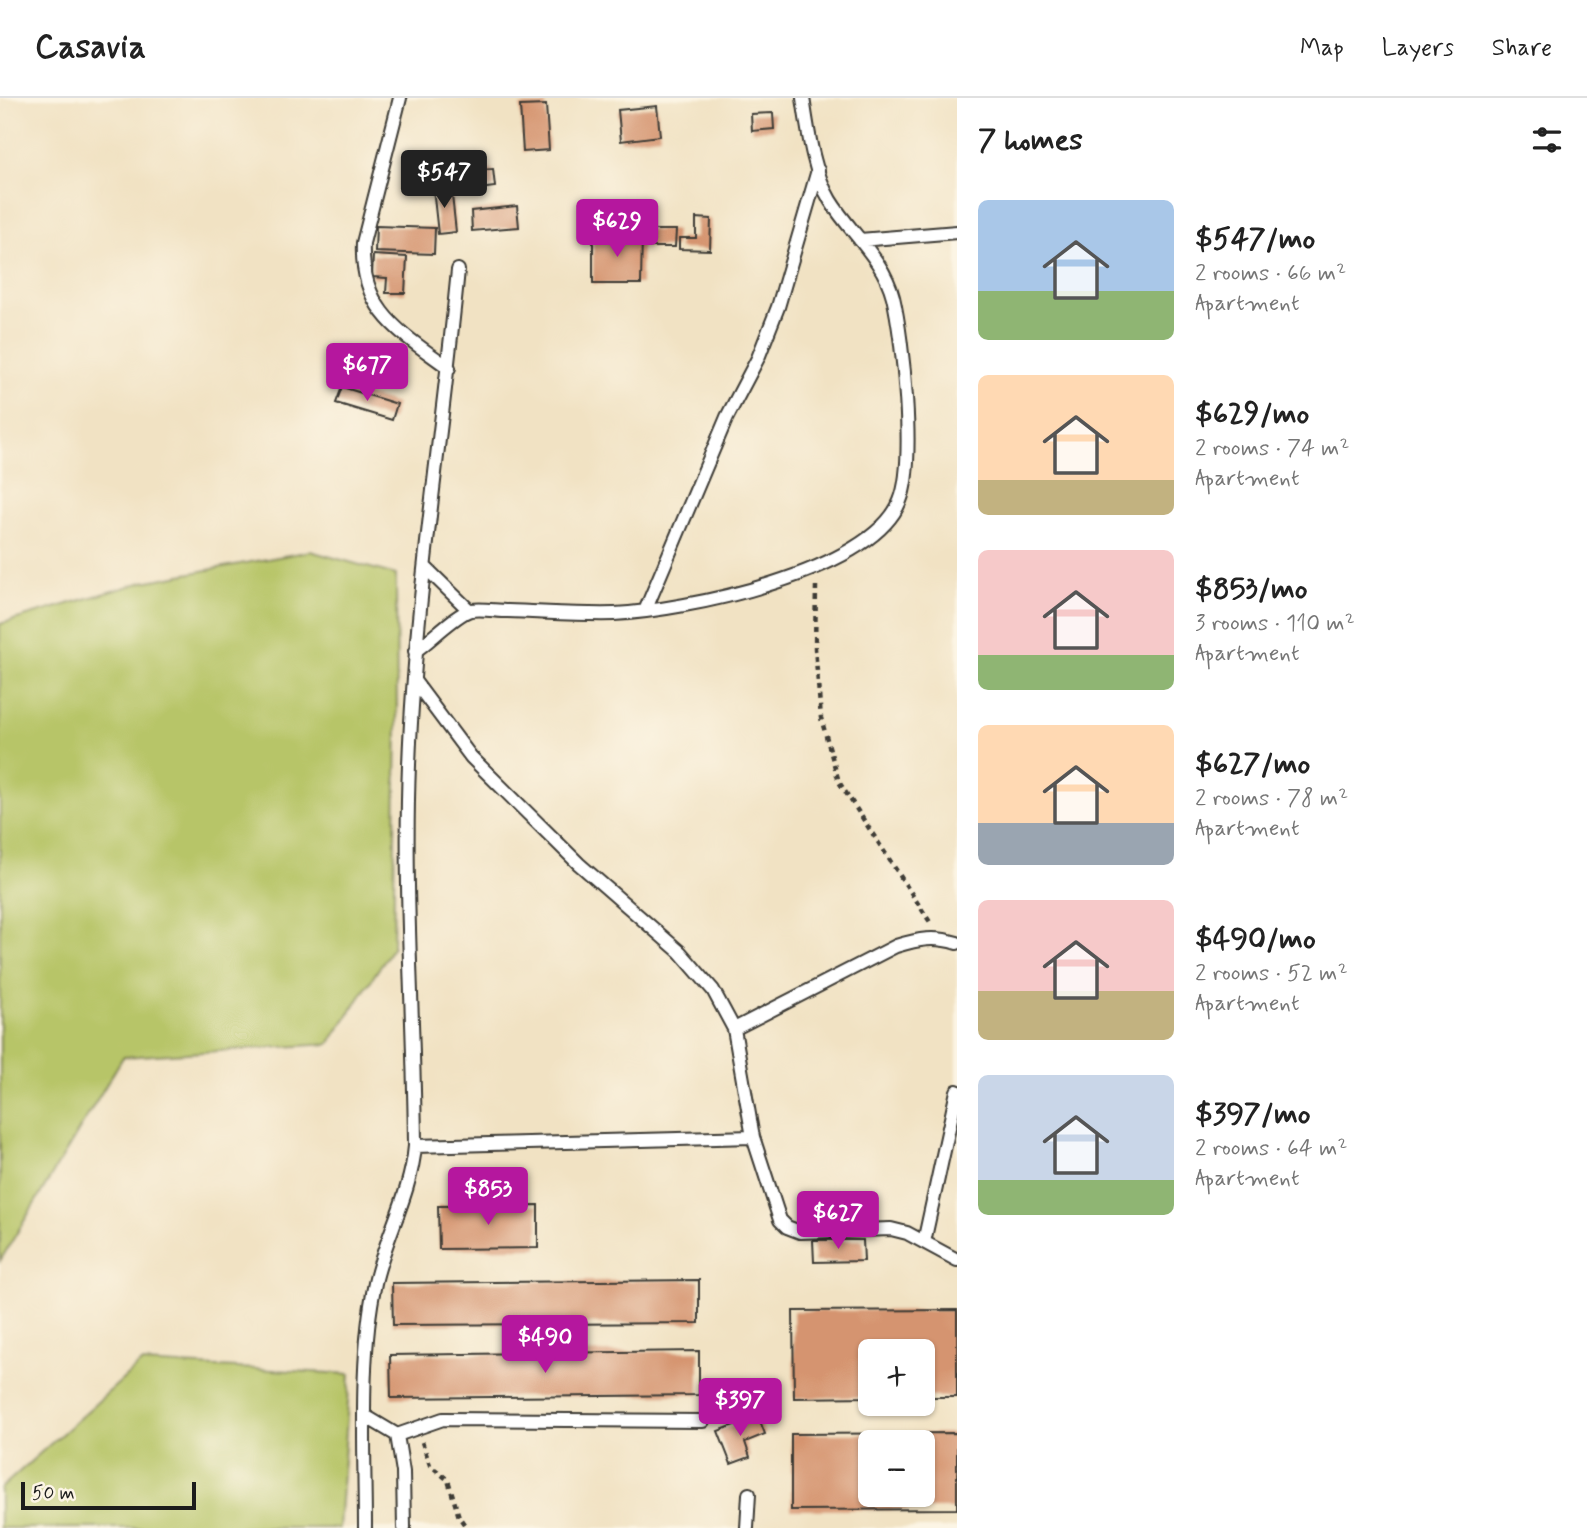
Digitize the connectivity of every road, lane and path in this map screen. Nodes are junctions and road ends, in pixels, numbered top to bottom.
1 (400, 98) edge
2 (803, 98) edge
3 (818, 170) junction
4 (957, 232) edge
5 (860, 240) junction
6 (458, 270) dead end
7 (449, 368) junction
8 (425, 567) junction
9 (816, 568) junction
10 (469, 610) junction
11 (645, 611) junction
12 (415, 651) junction
13 (415, 682) junction
14 (940, 938) junction
15 (957, 943) edge
16 (734, 1028) junction
17 (957, 1091) edge
18 (753, 1137) junction
19 (415, 1146) junction
20 (924, 1242) junction
21 (957, 1260) edge
22 (365, 1416) junction
23 (703, 1421) dead end
24 (417, 1428) junction
25 (397, 1435) junction
26 (749, 1494) dead end
27 (365, 1528) edge
28 (404, 1528) edge
29 (467, 1528) edge
30 (747, 1528) edge

1 - 7 lane
2 - 3 lane
3 - 5 lane
3 - 11 lane
4 - 5 lane
5 - 9 lane
6 - 7 lane
7 - 8 lane
8 - 10 lane
8 - 12 lane
9 - 11 lane
9 - 14 path
10 - 11 lane
10 - 12 lane
12 - 13 lane
13 - 16 lane
13 - 19 lane
14 - 15 lane
14 - 16 lane
16 - 18 lane
17 - 20 lane
18 - 19 lane
18 - 20 lane
19 - 22 lane
20 - 21 lane
22 - 25 lane
22 - 27 lane
23 - 24 lane
24 - 25 lane
24 - 29 path
25 - 28 lane
26 - 30 lane

